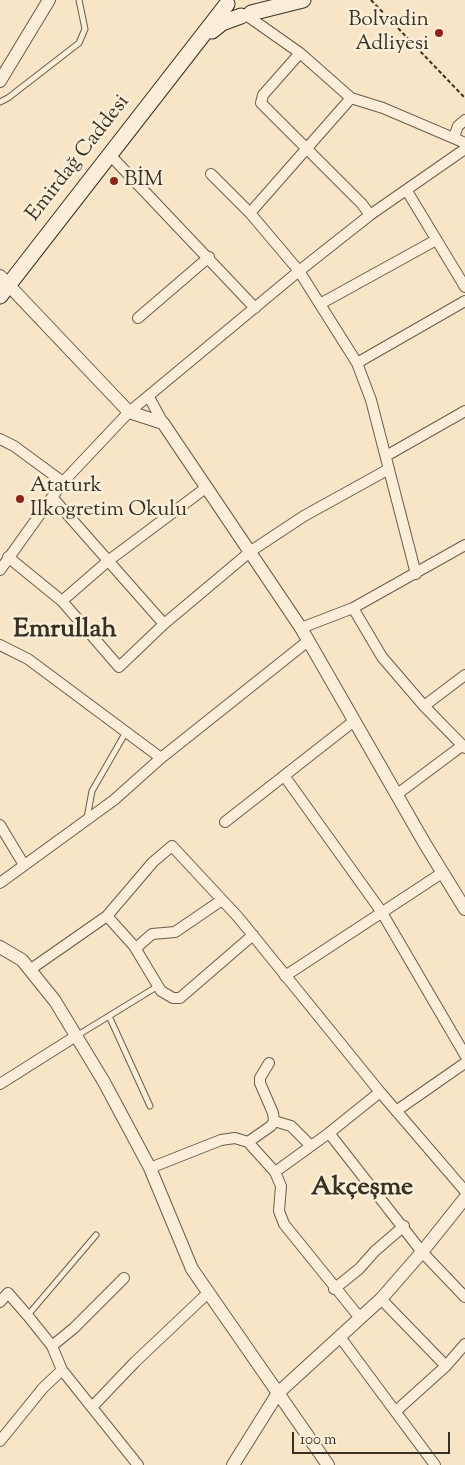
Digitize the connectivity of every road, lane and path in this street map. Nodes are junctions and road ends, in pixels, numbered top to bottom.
1 (49, 0) edge
2 (56, 0) edge
3 (79, 0) edge
4 (303, 0) edge
5 (371, 0) edge
6 (224, 1) edge
7 (249, 11) edge
8 (37, 17) junction
9 (192, 49) junction
10 (300, 53) junction
11 (3, 67) edge
12 (0, 81) edge
13 (351, 98) junction
14 (465, 98) edge
15 (0, 102) edge
16 (465, 120) edge
17 (454, 137) junction
18 (465, 143) edge
19 (465, 149) edge
20 (306, 151) junction
21 (110, 155) junction
22 (211, 174) dead end
23 (407, 191) junction
24 (250, 213) junction
25 (370, 215) junction
26 (436, 240) junction
27 (209, 257) junction
28 (299, 271) junction
29 (3, 285) edge
30 (465, 287) edge
31 (465, 301) edge
32 (320, 304) junction
33 (255, 308) junction
34 (138, 318) dead end
35 (357, 362) junction
36 (149, 397) junction
37 (465, 411) edge
38 (130, 412) junction
39 (163, 423) junction
40 (0, 439) edge
41 (386, 456) junction
42 (389, 469) junction
43 (63, 482) junction
44 (207, 487) junction
45 (52, 497) junction
46 (465, 545) edge
47 (251, 551) junction
48 (8, 557) junction
49 (108, 561) junction
50 (0, 570) edge
51 (416, 574) junction
52 (62, 601) junction
53 (352, 608) junction
54 (164, 624) junction
55 (301, 628) junction
56 (308, 641) junction
57 (0, 645) edge
58 (465, 675) edge
59 (424, 706) junction
60 (354, 721) junction
61 (126, 731) junction
62 (464, 747) edge
63 (161, 758) junction
64 (285, 777) junction
65 (396, 794) junction
66 (87, 819) junction
67 (225, 822) dead end
68 (0, 825) edge
69 (24, 865) junction
70 (442, 872) junction
71 (0, 883) edge
72 (222, 900) junction
73 (465, 909) edge
74 (381, 911) junction
75 (107, 916) junction
76 (253, 935) junction
77 (0, 947) edge
78 (136, 948) junction
79 (31, 970) junction
80 (285, 976) junction
81 (158, 986) junction
82 (109, 1016) junction
83 (76, 1036) junction
84 (465, 1055) edge
85 (269, 1063) dead end
86 (465, 1063) edge
87 (0, 1084) edge
88 (380, 1092) junction
89 (150, 1106) dead end
90 (396, 1111) junction
91 (274, 1121) junction
92 (329, 1133) junction
93 (248, 1142) junction
94 (311, 1146) junction
95 (150, 1168) junction
96 (275, 1172) junction
97 (465, 1191) edge
98 (465, 1198) edge
99 (404, 1226) junction
100 (96, 1236) dead end
101 (422, 1252) junction
102 (124, 1278) dead end
103 (334, 1289) junction
104 (209, 1292) junction
105 (465, 1297) edge
106 (381, 1299) junction
107 (0, 1302) edge
108 (28, 1316) junction
109 (360, 1318) junction
110 (340, 1337) junction
111 (465, 1344) edge
112 (52, 1346) junction
113 (446, 1366) junction
114 (62, 1370) junction
115 (278, 1393) junction
116 (93, 1406) junction
117 (396, 1410) junction
118 (0, 1441) edge
119 (138, 1465) edge
120 (233, 1465) edge
121 (328, 1465) edge
122 (435, 1465) edge

1 - 8 street
2 - 8 street
3 - 15 lane
4 - 7 main road
5 - 14 path
6 - 7 main road
6 - 9 main road
7 - 9 main road
7 - 10 street
8 - 11 street
9 - 21 main road, Emirdağ Caddesi
10 - 13 street
10 - 20 street
11 - 12 street
13 - 17 street
13 - 20 street
16 - 17 street
17 - 18 street
19 - 23 street
20 - 24 street
20 - 25 street
21 - 27 street
21 - 29 main road, Emirdağ Caddesi
22 - 24 street
23 - 25 street
23 - 26 street
24 - 28 street
25 - 28 street
26 - 30 street
26 - 32 street
27 - 33 street
27 - 34 street
28 - 32 street
28 - 33 street
29 - 38 street
31 - 35 street
32 - 35 street
33 - 36 street
35 - 41 street
36 - 38 street
36 - 39 street
37 - 41 street
38 - 39 street
38 - 43 street
39 - 44 street
40 - 43 street
41 - 42 street
42 - 47 street
42 - 51 street
43 - 45 street
44 - 47 street
44 - 49 street
45 - 48 street
45 - 49 street
46 - 51 street
47 - 54 street
47 - 55 street
48 - 50 street
48 - 52 street
49 - 52 street
49 - 54 street
51 - 53 street
52 - 54 street
53 - 55 street
53 - 59 street
55 - 56 street
56 - 60 street
56 - 63 street
57 - 61 street
58 - 59 street
59 - 62 street
60 - 64 street
60 - 65 street
61 - 63 street
61 - 66 lane
62 - 65 street
63 - 66 street
64 - 67 street
64 - 74 street
65 - 70 street
66 - 69 street
68 - 69 street
69 - 71 street
70 - 73 street
70 - 74 street
72 - 75 street
72 - 76 street
72 - 78 street
74 - 80 street
74 - 84 street
75 - 78 street
75 - 79 street
76 - 80 street
76 - 81 street
77 - 79 street
78 - 81 street
79 - 83 street
80 - 88 street
81 - 82 lane
82 - 83 lane
82 - 89 lane
83 - 87 street
83 - 95 street
85 - 91 street
86 - 90 street
88 - 90 street
88 - 92 street
90 - 97 street
91 - 93 street
91 - 94 street
92 - 94 street
92 - 99 street
93 - 95 street
93 - 96 street
94 - 96 street
95 - 104 street
96 - 103 street
98 - 101 street
99 - 101 street
99 - 103 street
100 - 108 lane
101 - 105 street
101 - 106 street
102 - 112 street
103 - 109 street
104 - 115 street
104 - 116 street
106 - 109 street
106 - 113 street
107 - 108 street
108 - 112 street
109 - 110 street
110 - 115 street
110 - 117 street
111 - 113 street
112 - 114 street
113 - 117 street
114 - 116 street
114 - 118 street
115 - 120 street
115 - 121 street
116 - 119 street
117 - 122 street

